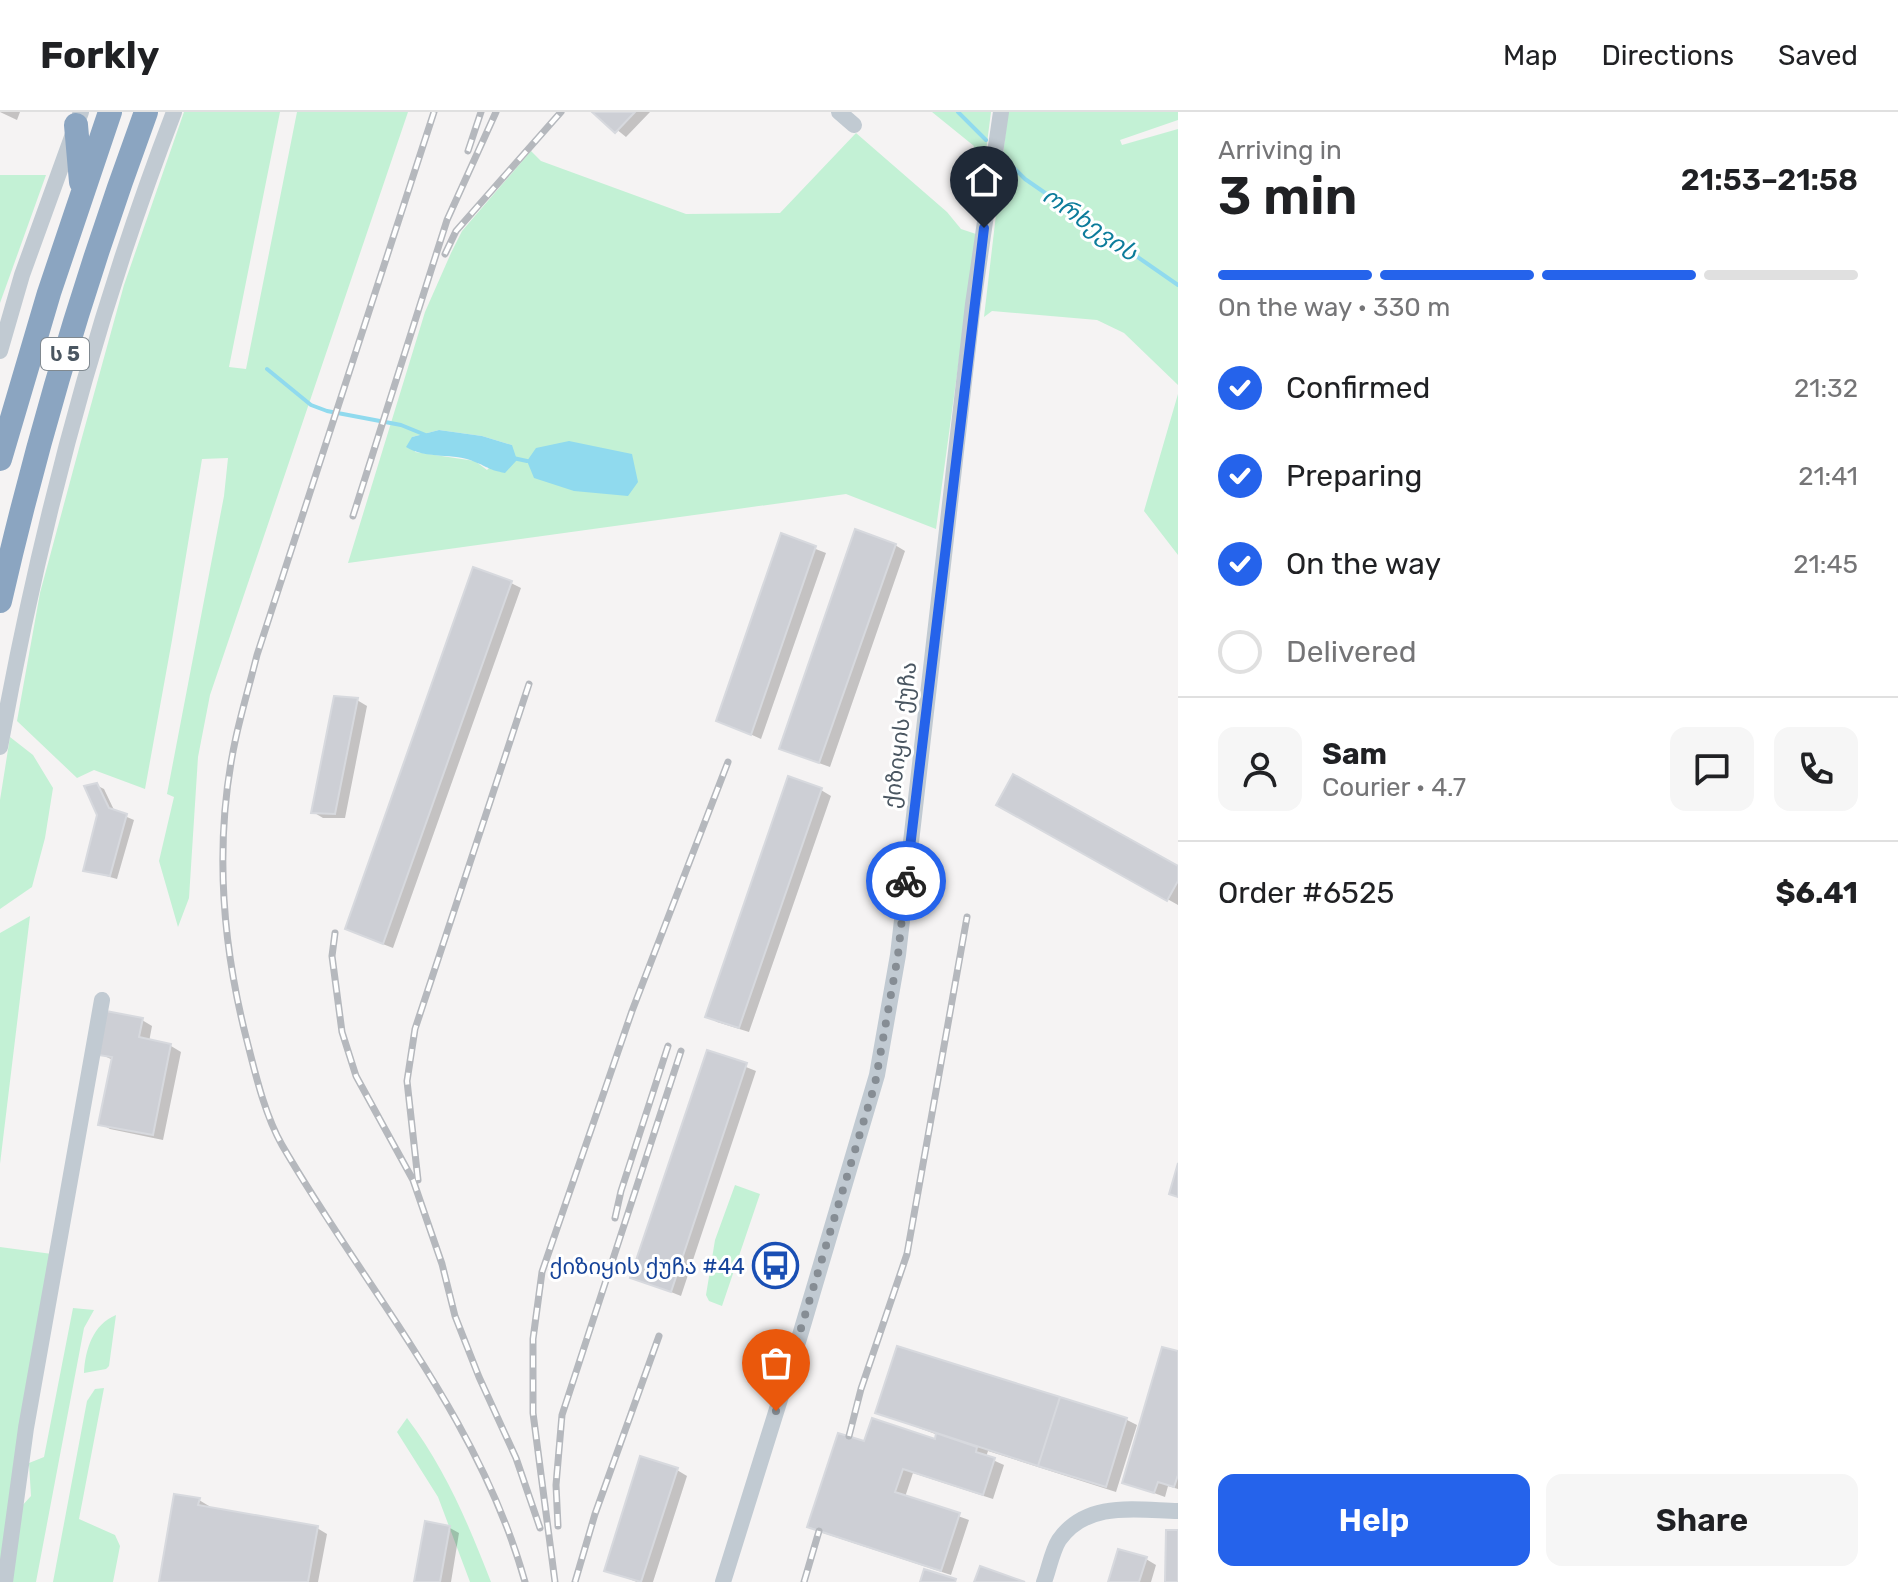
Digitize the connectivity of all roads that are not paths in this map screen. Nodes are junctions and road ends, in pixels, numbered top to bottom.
1 (110, 112) edge
2 (146, 112) edge
3 (174, 112) edge
4 (839, 112) edge
5 (1001, 112) edge
6 (79, 118) edge
7 (854, 125) dead end
8 (82, 188) junction
9 (0, 351) edge
10 (0, 459) edge
11 (0, 601) edge
12 (0, 747) edge
13 (102, 1000) dead end
14 (1178, 1511) edge
15 (5, 1582) edge
16 (723, 1582) edge
17 (1044, 1582) edge

1 - 8 highway, ს 5
2 - 11 highway, ს 5
3 - 12 street
4 - 7 street
5 - 16 street, ქიზიყის ქუჩა
6 - 8 highway
6 - 9 street
8 - 10 highway, ს 5
13 - 15 street
14 - 17 street

